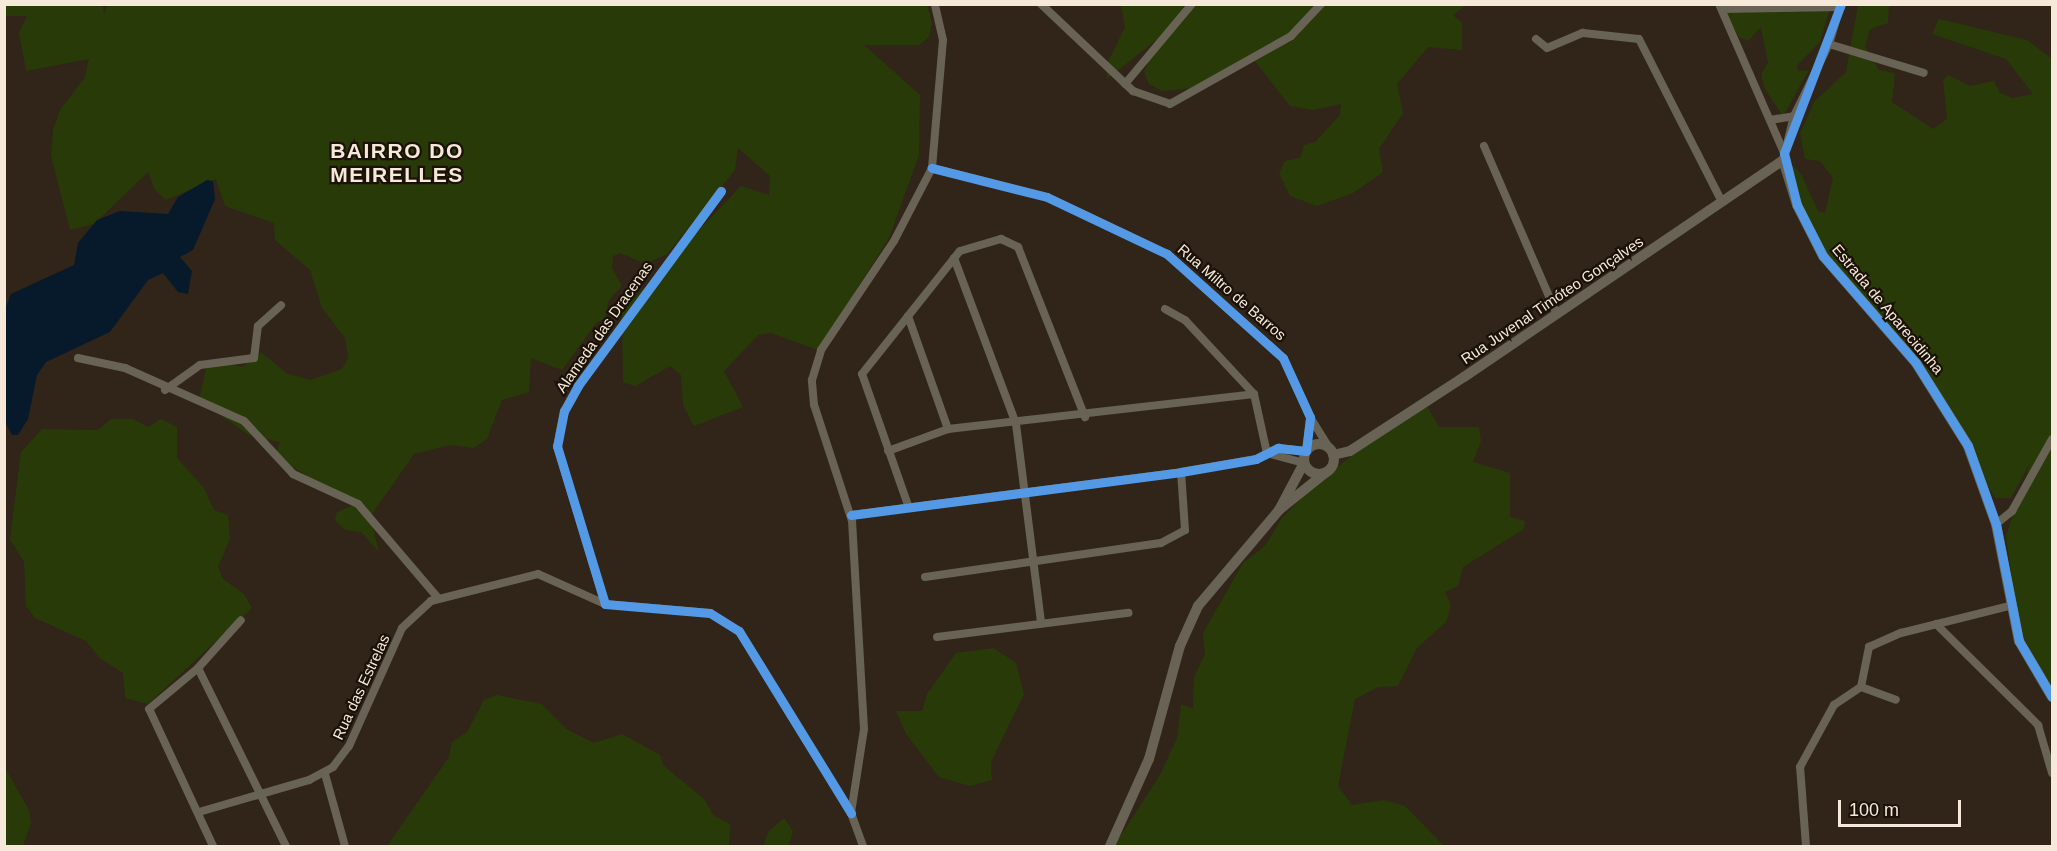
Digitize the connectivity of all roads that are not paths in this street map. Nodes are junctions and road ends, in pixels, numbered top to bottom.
1 (935, 4) edge
2 (1041, 4) edge
3 (1192, 4) edge
4 (1321, 4) edge
5 (1841, 6) edge
6 (1720, 7) edge
7 (1536, 39) dead end
8 (1829, 44) junction
9 (1924, 73) dead end
10 (1125, 84) junction
11 (1794, 116) junction
12 (1770, 120) junction
13 (1484, 146) dead end
14 (1783, 157) junction
15 (932, 168) junction
16 (721, 191) dead end
17 (1720, 198) junction
18 (954, 258) junction
19 (281, 305) dead end
20 (1165, 309) dead end
21 (1556, 312) junction
22 (908, 316) junction
23 (78, 358) dead end
24 (165, 390) junction
25 (1254, 394) junction
26 (1085, 417) junction
27 (1310, 417) junction
28 (1016, 424) junction
29 (948, 429) junction
30 (2052, 439) edge
31 (888, 451) junction
32 (1306, 451) junction
33 (1331, 452) junction
34 (1267, 453) junction
35 (1304, 463) junction
36 (1181, 472) junction
37 (1325, 473) junction
38 (1025, 493) junction
39 (909, 508) junction
40 (1279, 510) junction
41 (851, 515) junction
42 (1996, 524) junction
43 (1033, 561) junction
44 (925, 577) dead end
45 (438, 598) junction
46 (605, 604) junction
47 (2009, 606) junction
48 (1128, 613) dead end
49 (241, 620) dead end
50 (1041, 623) junction
51 (1936, 624) junction
52 (937, 637) dead end
53 (198, 668) junction
54 (1861, 687) junction
55 (2052, 697) edge
56 (1896, 700) dead end
57 (2052, 773) edge
58 (325, 774) junction
59 (262, 793) junction
60 (199, 812) junction
61 (851, 813) junction
62 (213, 846) edge
63 (286, 846) edge
64 (345, 846) edge
65 (863, 846) edge
66 (1110, 846) edge
67 (1806, 846) edge

1 - 15 street
2 - 10 street
3 - 10 street
4 - 10 street
5 - 6 street
5 - 8 street
6 - 12 street
7 - 17 street
8 - 9 street
8 - 11 street
11 - 12 street
11 - 14 street
12 - 14 street
13 - 21 street
14 - 17 street, Rua Juvenal Timóteo Gonçalves
14 - 42 street, Estrada de Aparecidinha
15 - 27 street, Rua Miltro de Barros
15 - 41 street
16 - 46 street, Alameda das Dracenas
17 - 21 street, Rua Juvenal Timóteo Gonçalves
18 - 22 street
18 - 26 street
18 - 28 street
19 - 24 street
20 - 25 street
21 - 33 street, Rua Juvenal Timóteo Gonçalves
22 - 29 street
22 - 31 street
23 - 24 street
24 - 45 street
25 - 26 street
25 - 34 street
26 - 28 street
27 - 32 street, Rua Miltro de Barros
27 - 33 street, Rua Miltro de Barros
28 - 29 street
28 - 38 street
29 - 31 street
30 - 42 street
31 - 39 street
32 - 33 street
32 - 34 street
32 - 35 street
33 - 37 street
34 - 35 street
34 - 36 street
35 - 37 street
35 - 40 street
36 - 38 street
36 - 43 street
37 - 40 street
38 - 39 street
38 - 43 street
39 - 41 street
40 - 66 street
41 - 61 street
42 - 47 street, Estrada de Aparecidinha
43 - 44 street
43 - 50 street
45 - 46 street
45 - 58 street, Rua das Estrelas
46 - 61 street
47 - 51 street
47 - 55 street, Estrada de Aparecidinha
48 - 50 street
49 - 53 street
50 - 52 street
51 - 54 street
51 - 57 street
53 - 59 street
53 - 60 street
54 - 56 street
54 - 67 street
58 - 59 street
58 - 64 street
59 - 60 street
59 - 63 street
60 - 62 street
61 - 65 street

